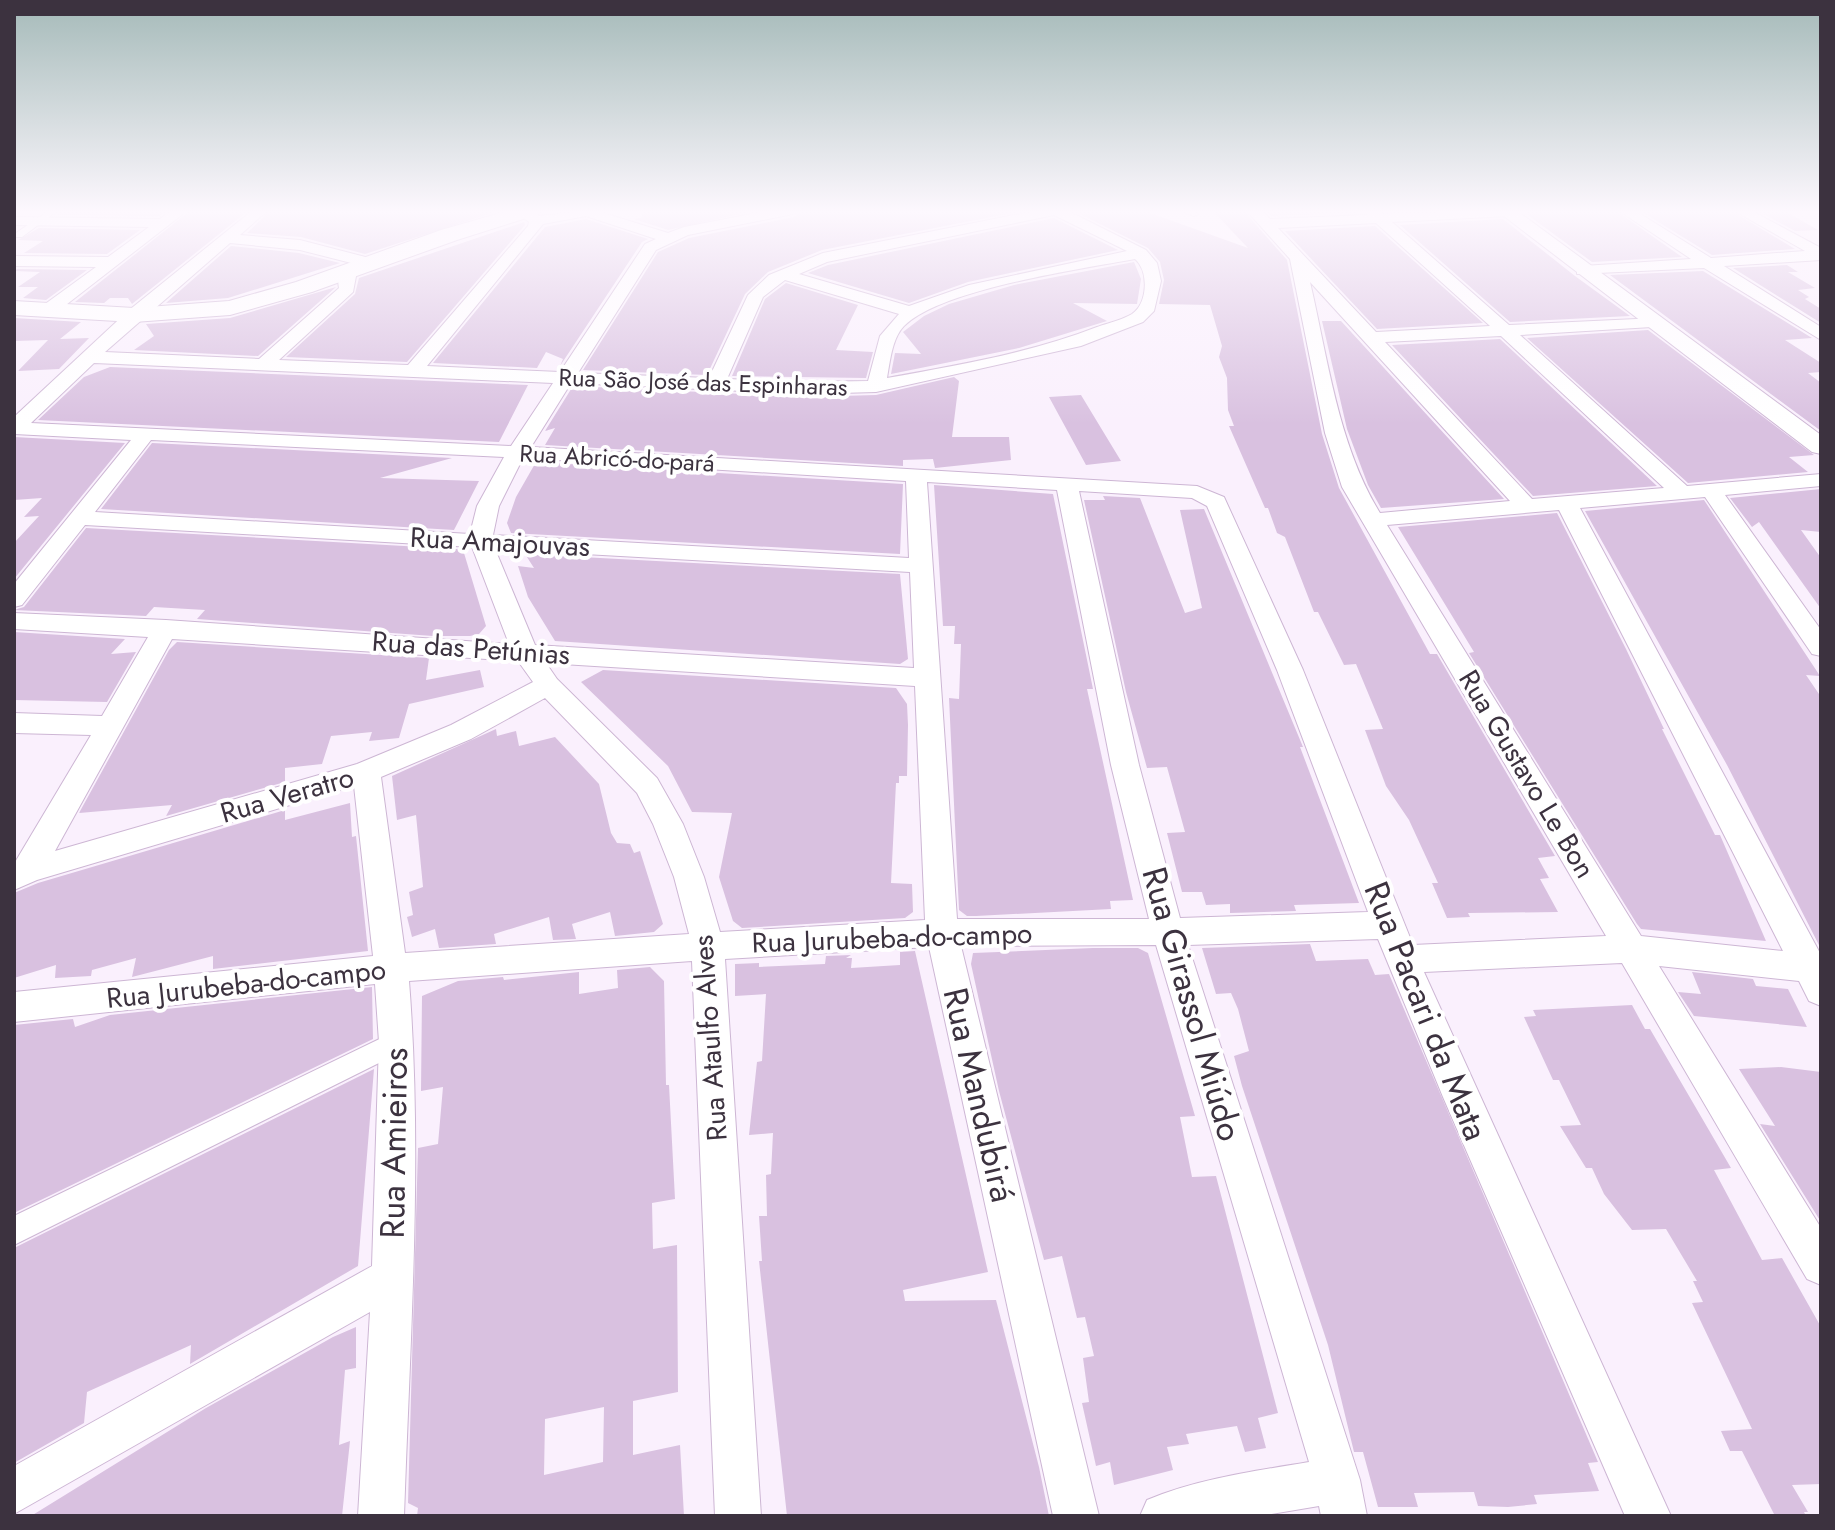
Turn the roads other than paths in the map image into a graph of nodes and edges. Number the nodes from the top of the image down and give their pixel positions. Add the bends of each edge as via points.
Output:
1 (86, 281) edge
2 (174, 281) edge
3 (339, 281) edge
4 (347, 281) edge
5 (489, 281) edge
6 (625, 281) edge
7 (771, 281) edge
8 (808, 281) edge
9 (1009, 281) edge
10 (1151, 281) edge
11 (1302, 281) edge
12 (1319, 281) edge
13 (1450, 281) edge
14 (1597, 281) edge
15 (1737, 281) edge
16 (14, 308) edge
17 (47, 311) junction
18 (911, 312) junction
19 (134, 315) junction
20 (1652, 322) junction
21 (1504, 330) junction
22 (1821, 335) edge
23 (1371, 338) junction
24 (90, 357) junction
25 (264, 364) junction
26 (414, 370) junction
27 (563, 377) junction
28 (716, 384) junction
29 (876, 386) junction
30 (14, 428) edge
31 (145, 435) junction
32 (1821, 447) edge
33 (517, 452) junction
34 (916, 476) junction
35 (1821, 480) edge
36 (1067, 485) junction
37 (1711, 490) junction
38 (1682, 493) junction
39 (1216, 502) joint
40 (1567, 504) junction
41 (1528, 508) junction
42 (79, 518) junction
43 (1373, 520) junction
44 (481, 541) junction
45 (921, 566) junction
46 (14, 600) edge
47 (14, 621) edge
48 (166, 628) junction
49 (1821, 648) edge
50 (525, 652) junction
51 (927, 678) junction
52 (548, 685) junction
53 (14, 723) edge
54 (111, 726) junction
55 (366, 772) junction
56 (21, 874) edge
57 (1388, 925) junction
58 (1168, 932) junction
59 (942, 933) junction
60 (708, 946) junction
61 (1632, 949) junction
62 (1402, 959) junction
63 (391, 968) junction
64 (1817, 976) edge
65 (14, 1007) edge
66 (396, 1042) junction
67 (14, 1231) edge
68 (1821, 1265) edge
69 (392, 1277) junction
70 (14, 1491) edge
71 (1341, 1498) edge
72 (381, 1516) edge
73 (738, 1516) edge
74 (1076, 1516) edge
75 (1163, 1516) edge
76 (1648, 1516) edge

1 - 17 street
2 - 19 street
3 - 19 main road via 230,308
4 - 25 street
5 - 26 street
6 - 27 street
7 - 28 street via 756,295
8 - 18 street
9 - 18 street
10 - 29 street, Rua São José das Espinharas via 1148,307 1123,326 1027,354
11 - 43 street, Rua Gustavo Le Bon via 1345,473
12 - 23 street
13 - 21 street
14 - 20 street
15 - 22 street
16 - 17 main road
17 - 19 main road
18 - 29 street via 888,336
19 - 24 street
20 - 21 street
20 - 32 street
21 - 23 street
21 - 38 street
23 - 41 street
24 - 25 street, Rua São José das Espinharas
24 - 30 street
25 - 26 street, Rua São José das Espinharas
26 - 27 street, Rua São José das Espinharas
27 - 28 street, Rua São José das Espinharas
27 - 33 street
28 - 29 street, Rua São José das Espinharas
30 - 31 street, Rua Abricó-do-pará
31 - 33 street, Rua Abricó-do-pará
31 - 42 street
33 - 34 street, Rua Abricó-do-pará
33 - 44 street via 488,507
34 - 36 street, Rua Abricó-do-pará
34 - 45 street, Rua Mandubirá
35 - 37 street
36 - 39 street, Rua Abricó-do-pará via 1197,492
36 - 58 street, Rua Girassol Miúdo via 1125,765
37 - 38 street
37 - 49 street
38 - 40 street
39 - 57 street, Rua Pacari da Mata via 1301,694
40 - 41 street
40 - 64 street
41 - 43 street
42 - 44 street, Rua Amajouvas
42 - 46 street
43 - 61 street, Rua Gustavo Le Bon
44 - 45 street, Rua Amajouvas
44 - 50 street, Rua Ataulfo Alves
45 - 51 street, Rua Mandubirá
47 - 48 street, Rua das Petúnias
48 - 50 street, Rua das Petúnias
48 - 54 street
50 - 51 street, Rua das Petúnias
50 - 52 street, Rua Ataulfo Alves
51 - 59 street, Rua Mandubirá
52 - 55 street, Rua Veratro via 461,732
52 - 60 street, Rua Ataulfo Alves via 647,786 689,877
53 - 54 street
54 - 56 street
55 - 56 street, Rua Veratro
55 - 63 street, Rua Amieiros
57 - 58 street, Rua Jurubeba-do-campo
57 - 62 street, Rua Pacari da Mata
58 - 59 street, Rua Jurubeba-do-campo
58 - 71 street, Rua Girassol Miúdo
59 - 60 street, Rua Jurubeba-do-campo
59 - 74 street, Rua Mandubirá
60 - 63 street, Rua Jurubeba-do-campo
60 - 73 street, Rua Ataulfo Alves
61 - 62 street
61 - 64 street
61 - 68 street, Rua Gustavo Le Bon
62 - 76 street, Rua Pacari da Mata
63 - 65 street, Rua Jurubeba-do-campo
63 - 66 street, Rua Amieiros
66 - 67 street
66 - 69 street, Rua Amieiros
69 - 70 street
69 - 72 street, Rua Amieiros
71 - 75 street via 1248,1495

